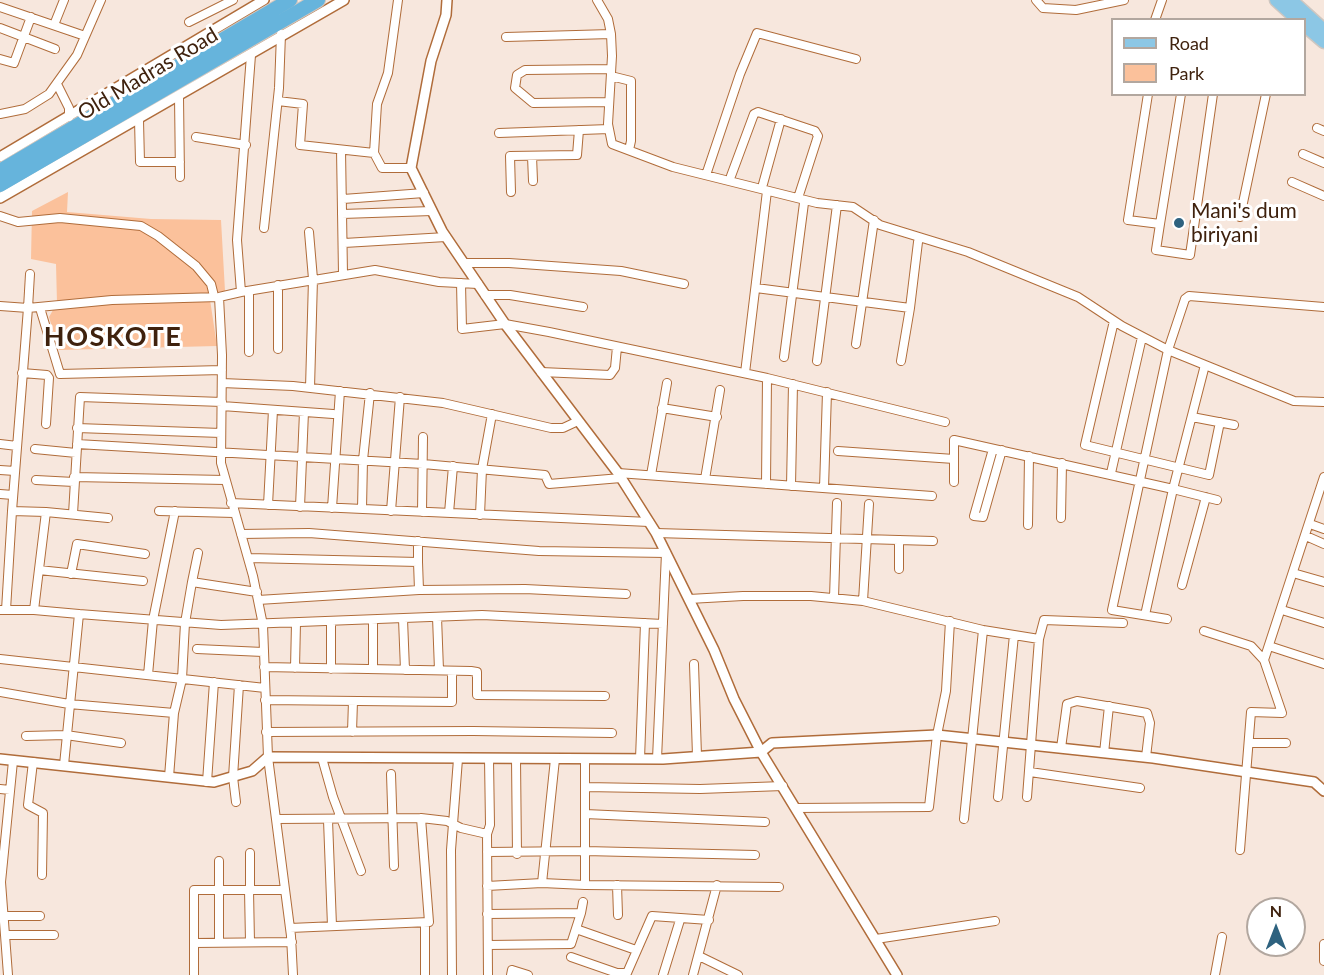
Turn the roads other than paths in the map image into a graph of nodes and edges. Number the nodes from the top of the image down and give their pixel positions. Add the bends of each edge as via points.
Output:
1 (11, 0) edge
2 (64, 0) edge
3 (101, 0) edge
4 (233, 0) edge
5 (264, 0) edge
6 (290, 0) edge
7 (318, 0) edge
8 (344, 0) edge
9 (398, 0) edge
10 (447, 0) edge
11 (597, 0) edge
12 (1036, 0) edge
13 (1124, 0) edge
14 (1162, 0) edge
15 (1276, 0) edge
16 (222, 3) edge
17 (0, 7) edge
18 (256, 7) edge
19 (9, 10) junction
20 (1291, 11) edge
21 (30, 17) junction
22 (1156, 18) edge
23 (1306, 20) edge
24 (189, 22) dead end
25 (54, 25) junction
26 (1306, 26) edge
27 (0, 28) edge
28 (1324, 30) edge
29 (281, 34) junction
30 (611, 34) junction
31 (85, 36) junction
32 (23, 37) junction
33 (506, 37) dead end
34 (1324, 42) edge
35 (55, 50) dead end
36 (251, 55) junction
37 (856, 59) dead end
38 (0, 60) edge
39 (611, 73) junction
40 (57, 84) junction
41 (1148, 96) edge
42 (1181, 96) edge
43 (1213, 96) edge
44 (1266, 96) edge
45 (179, 97) junction
46 (278, 101) junction
47 (609, 102) junction
48 (0, 114) edge
49 (69, 117) junction
50 (781, 119) junction
51 (139, 120) junction
52 (609, 129) junction
53 (579, 130) junction
54 (499, 133) dead end
55 (196, 137) dead end
56 (246, 145) junction
57 (342, 150) junction
58 (629, 150) junction
59 (374, 153) junction
60 (1303, 154) dead end
61 (532, 156) junction
62 (0, 157) edge
63 (60, 157) junction
64 (180, 162) junction
65 (1324, 163) edge
66 (411, 168) junction
67 (0, 171) edge
68 (706, 175) junction
69 (731, 176) dead end
70 (180, 177) dead end
71 (533, 181) dead end
72 (1292, 182) dead end
73 (0, 185) edge
74 (765, 188) junction
75 (511, 192) dead end
76 (424, 193) junction
77 (1324, 196) edge
78 (0, 198) edge
79 (343, 199) junction
80 (801, 201) junction
81 (837, 205) junction
82 (432, 211) junction
83 (342, 214) junction
84 (0, 216) edge
85 (1240, 217) dead end
86 (873, 220) junction
87 (1160, 224) junction
88 (264, 228) dead end
89 (309, 232) dead end
90 (446, 237) junction
91 (918, 242) dead end
92 (344, 243) junction
93 (464, 263) junction
94 (30, 274) dead end
95 (343, 274) junction
96 (313, 279) junction
97 (461, 283) junction
98 (478, 284) junction
99 (684, 284) dead end
100 (278, 285) junction
101 (756, 288) junction
102 (245, 291) junction
103 (793, 293) junction
104 (485, 295) junction
105 (217, 296) junction
106 (824, 297) junction
107 (861, 301) junction
108 (0, 306) edge
109 (583, 307) dead end
110 (1324, 307) edge
111 (28, 308) junction
112 (40, 308) junction
113 (910, 308) junction
114 (1114, 321) junction
115 (505, 324) junction
116 (1142, 337) junction
117 (856, 344) dead end
118 (617, 347) junction
119 (278, 349) dead end
120 (1168, 350) junction
121 (249, 352) dead end
122 (784, 357) dead end
123 (817, 361) dead end
124 (900, 361) dead end
125 (1205, 365) junction
126 (222, 370) junction
127 (541, 372) junction
128 (22, 373) junction
129 (745, 373) junction
130 (767, 378) junction
131 (222, 383) junction
132 (667, 383) dead end
133 (793, 384) junction
134 (310, 388) junction
135 (340, 390) junction
136 (720, 390) dead end
137 (827, 392) junction
138 (370, 393) junction
139 (400, 398) junction
140 (1324, 402) edge
141 (222, 404) junction
142 (662, 408) junction
143 (273, 410) junction
144 (304, 412) junction
145 (333, 414) dead end
146 (492, 414) junction
147 (717, 417) junction
148 (1192, 417) junction
149 (578, 421) junction
150 (945, 422) dead end
151 (1220, 422) junction
152 (46, 424) dead end
153 (1234, 425) dead end
154 (77, 428) junction
155 (221, 433) junction
156 (423, 437) dead end
157 (0, 444) edge
158 (17, 446) junction
159 (35, 449) dead end
160 (76, 449) junction
161 (997, 449) junction
162 (838, 451) dead end
163 (220, 452) junction
164 (1116, 453) junction
165 (271, 455) junction
166 (301, 456) junction
167 (1029, 456) junction
168 (335, 459) junction
169 (954, 459) junction
170 (363, 460) junction
171 (1144, 461) junction
172 (393, 462) junction
173 (1062, 463) junction
174 (423, 464) junction
175 (453, 466) junction
176 (1179, 468) junction
177 (482, 469) junction
178 (0, 470) edge
179 (15, 471) junction
180 (1111, 473) junction
181 (620, 475) junction
182 (651, 475) junction
183 (1324, 477) edge
184 (705, 479) junction
185 (36, 480) dead end
186 (74, 480) junction
187 (225, 480) junction
188 (1139, 480) junction
189 (954, 482) dead end
190 (766, 484) junction
191 (791, 486) junction
192 (824, 488) junction
193 (1173, 489) junction
194 (0, 494) edge
195 (13, 495) junction
196 (932, 496) dead end
197 (1206, 497) junction
198 (1217, 500) dead end
199 (231, 503) junction
200 (837, 503) dead end
201 (869, 504) dead end
202 (268, 505) junction
203 (300, 507) junction
204 (332, 508) junction
205 (362, 509) junction
206 (12, 511) junction
207 (159, 511) dead end
208 (175, 511) junction
209 (391, 511) junction
210 (46, 512) junction
211 (422, 512) junction
212 (234, 513) junction
213 (449, 513) junction
214 (73, 514) junction
215 (480, 514) junction
216 (108, 518) dead end
217 (1061, 518) dead end
218 (649, 522) junction
219 (1310, 524) junction
220 (1028, 525) dead end
221 (1324, 529) edge
222 (241, 534) junction
223 (656, 534) junction
224 (1306, 536) junction
225 (835, 538) junction
226 (868, 539) junction
227 (899, 540) junction
228 (418, 541) junction
229 (933, 542) dead end
230 (1324, 544) edge
231 (198, 553) dead end
232 (666, 553) junction
233 (145, 554) dead end
234 (249, 558) junction
235 (418, 562) junction
236 (899, 569) dead end
237 (39, 570) junction
238 (1293, 573) junction
239 (71, 574) junction
240 (143, 581) dead end
241 (192, 582) junction
242 (1324, 582) edge
243 (1182, 585) dead end
244 (419, 590) junction
245 (626, 594) dead end
246 (258, 596) junction
247 (834, 598) junction
248 (689, 599) junction
249 (863, 601) junction
250 (3, 610) edge
251 (34, 610) junction
252 (1282, 610) junction
253 (79, 614) junction
254 (1145, 615) junction
255 (437, 617) junction
256 (403, 619) junction
257 (1167, 619) dead end
258 (153, 620) junction
259 (373, 620) junction
260 (950, 621) junction
261 (331, 622) junction
262 (185, 623) junction
263 (645, 623) junction
264 (1123, 623) dead end
265 (1324, 623) edge
266 (296, 624) junction
267 (663, 624) junction
268 (262, 625) junction
269 (983, 630) junction
270 (1204, 631) dead end
271 (1014, 635) junction
272 (1039, 639) junction
273 (1269, 646) junction
274 (197, 649) dead end
275 (263, 652) junction
276 (0, 659) edge
277 (1264, 660) junction
278 (694, 664) dead end
279 (1324, 664) edge
280 (74, 666) junction
281 (264, 667) junction
282 (295, 668) junction
283 (331, 669) junction
284 (373, 669) junction
285 (405, 670) junction
286 (439, 670) junction
287 (452, 670) junction
288 (148, 675) junction
289 (182, 679) junction
290 (214, 682) junction
291 (239, 685) junction
292 (265, 688) junction
293 (0, 692) edge
294 (605, 696) dead end
295 (265, 700) junction
296 (353, 701) junction
297 (69, 704) junction
298 (1109, 706) junction
299 (174, 713) junction
300 (266, 732) junction
301 (352, 732) junction
302 (612, 733) dead end
303 (66, 735) junction
304 (937, 735) junction
305 (26, 736) dead end
306 (972, 739) junction
307 (1004, 742) junction
308 (121, 743) dead end
309 (1249, 743) junction
310 (1286, 743) dead end
311 (1030, 745) junction
312 (1061, 748) junction
313 (761, 752) junction
314 (1104, 753) junction
315 (697, 756) junction
316 (268, 758) junction
317 (322, 758) junction
318 (1146, 758) junction
319 (0, 759) edge
320 (458, 759) junction
321 (489, 759) junction
322 (516, 759) junction
323 (555, 759) junction
324 (640, 759) junction
325 (657, 759) junction
326 (13, 760) junction
327 (585, 760) junction
328 (33, 762) junction
329 (64, 765) junction
330 (1030, 772) junction
331 (1246, 772) junction
332 (391, 774) dead end
333 (169, 777) junction
334 (233, 777) junction
335 (207, 782) junction
336 (783, 786) junction
337 (585, 787) junction
338 (1140, 788) dead end
339 (0, 789) edge
340 (10, 790) junction
341 (1324, 791) edge
342 (998, 797) dead end
343 (1027, 797) dead end
344 (236, 802) dead end
345 (796, 807) junction
346 (585, 814) junction
347 (342, 818) junction
348 (390, 818) junction
349 (421, 818) junction
350 (276, 819) junction
351 (964, 819) dead end
352 (4, 820) edge
353 (328, 820) junction
354 (765, 822) dead end
355 (454, 824) junction
356 (487, 834) junction
357 (2, 849) edge
358 (1240, 850) dead end
359 (585, 851) junction
360 (487, 852) junction
361 (250, 853) dead end
362 (545, 853) junction
363 (517, 854) junction
364 (755, 855) dead end
365 (219, 861) dead end
366 (394, 866) dead end
367 (361, 871) dead end
368 (42, 875) dead end
369 (542, 883) junction
370 (585, 885) junction
371 (617, 885) junction
372 (717, 885) junction
373 (487, 886) junction
374 (779, 886) dead end
375 (1, 888) edge
376 (220, 890) junction
377 (250, 890) junction
378 (284, 890) junction
379 (583, 902) dead end
380 (581, 913) junction
381 (487, 914) junction
382 (618, 915) dead end
383 (2, 916) edge
384 (40, 916) dead end
385 (680, 920) junction
386 (709, 920) junction
387 (995, 921) dead end
388 (425, 922) junction
389 (332, 926) junction
390 (290, 928) junction
391 (576, 929) junction
392 (5, 935) junction
393 (54, 935) dead end
394 (1222, 937) dead end
395 (876, 939) junction
396 (219, 942) junction
397 (250, 942) junction
398 (292, 942) junction
399 (194, 943) junction
400 (1324, 944) edge
401 (488, 945) junction
402 (636, 950) junction
403 (699, 956) junction
404 (571, 957) dead end
405 (1324, 961) edge
406 (8, 975) edge
407 (194, 975) edge
408 (293, 975) edge
409 (425, 975) edge
410 (452, 975) edge
411 (488, 975) edge
412 (511, 975) edge
413 (528, 975) edge
414 (663, 975) edge
415 (693, 975) edge
416 (738, 975) edge
417 (897, 975) edge
418 (1215, 975) edge

1 - 19 street
2 - 25 street
3 - 31 street
4 - 16 street
5 - 18 street
6 - 18 highway, Old Madras Road
7 - 63 highway, Old Madras Road
8 - 29 street
9 - 59 street via 388,74 377,104
10 - 66 street via 446,15 430,61
11 - 30 street
12 - 13 street via 1043,8 1076,10
14 - 22 street
15 - 20 main road
16 - 24 street
17 - 19 street
18 - 49 street
18 - 67 highway, Old Madras Road
19 - 21 street
21 - 25 street
21 - 32 street
23 - 28 main road
25 - 31 street
26 - 34 main road
27 - 32 street
29 - 36 street
29 - 46 street
30 - 33 street
30 - 39 street
31 - 40 street
32 - 35 street
32 - 38 street via 14,63
36 - 45 street
36 - 56 street
37 - 68 street via 757,33
39 - 47 street
39 - 47 street via 525,70 517,75 515,88 533,103
39 - 58 street via 631,81
40 - 48 street via 25,109
40 - 49 street
41 - 87 street via 1128,220
42 - 87 street
43 - 87 street via 1190,255 1156,250
44 - 85 street
45 - 51 street
45 - 64 street
46 - 57 street via 303,104 300,145
46 - 88 street
47 - 52 street
49 - 62 street
50 - 69 street via 754,114
50 - 74 street
50 - 80 street via 815,131 818,136
51 - 63 street
51 - 64 street via 140,162
52 - 53 street
52 - 58 street via 612,144
53 - 54 street
53 - 61 street via 576,154
55 - 56 street
56 - 102 street via 237,240
57 - 59 street
57 - 79 street
58 - 68 street
59 - 66 street via 382,168
60 - 65 street
61 - 71 street
61 - 75 street via 510,156
63 - 73 highway, Old Madras Road
63 - 78 street
64 - 70 street
66 - 76 street
68 - 74 street
72 - 77 street
74 - 80 street
74 - 101 street
76 - 79 street
76 - 82 street
79 - 83 street
80 - 81 street
80 - 103 street
81 - 86 street via 853,207
81 - 106 street
82 - 83 street
82 - 90 street
83 - 92 street
84 - 105 street via 18,222 60,218 141,226 196,266
86 - 107 street
86 - 114 street via 968,252 1067,293
89 - 96 street
90 - 92 street
90 - 93 street
91 - 113 street
92 - 95 street
93 - 98 street
93 - 99 street via 621,271
94 - 111 street
95 - 96 street
95 - 97 street via 375,270
96 - 100 street
96 - 134 street
97 - 98 street
97 - 115 street via 462,329
98 - 104 street
100 - 102 street
100 - 119 street
101 - 103 street
101 - 129 street
102 - 105 street
102 - 121 street
103 - 106 street
103 - 122 street
104 - 109 street via 510,295
104 - 115 street
105 - 112 street via 74,302
105 - 126 street
106 - 107 street
106 - 123 street
107 - 113 street
107 - 117 street
108 - 111 street
110 - 120 street via 1189,296
111 - 112 street
111 - 128 street
112 - 126 street via 60,374
113 - 124 street
114 - 116 street
114 - 164 street via 1085,445
115 - 118 street
115 - 127 street
116 - 120 street
116 - 164 street
118 - 127 street via 615,368 610,375
118 - 129 street
120 - 125 street
120 - 171 street
125 - 140 street via 1294,401
125 - 148 street
126 - 131 street
127 - 149 street
128 - 152 street via 49,378
128 - 158 street
129 - 130 street
130 - 133 street
130 - 190 street
131 - 134 street
131 - 141 street
132 - 142 street
133 - 137 street
133 - 191 street
134 - 135 street
135 - 138 street
135 - 168 street
136 - 147 street
137 - 150 street
137 - 192 street
138 - 139 street
138 - 170 street
139 - 146 street
139 - 172 street
141 - 143 street
141 - 154 street via 80,397
141 - 155 street
142 - 147 street
142 - 182 street
143 - 144 street
143 - 165 street
144 - 145 street
144 - 166 street
146 - 149 street via 563,429
146 - 177 street
147 - 184 street
148 - 151 street
148 - 176 street
149 - 181 street
151 - 153 street
151 - 176 street via 1209,475
154 - 155 street
154 - 160 street
155 - 163 street
156 - 174 street
157 - 158 street
158 - 179 street
159 - 160 street
160 - 163 street
160 - 186 street
161 - 161 street via 974,516 983,517
161 - 167 street
161 - 169 street via 954,440
162 - 169 street
163 - 165 street
163 - 187 street
164 - 171 street
164 - 180 street
165 - 166 street
165 - 202 street
166 - 168 street
166 - 203 street
167 - 173 street
167 - 220 street
168 - 170 street
168 - 204 street
169 - 189 street
170 - 172 street
170 - 205 street
171 - 176 street
171 - 188 street
172 - 174 street
172 - 209 street
173 - 180 street
173 - 217 street
174 - 175 street
174 - 211 street
175 - 177 street
175 - 213 street
176 - 193 street
177 - 181 street via 544,475 549,484
177 - 215 street
178 - 179 street
179 - 195 street
180 - 188 street
181 - 182 street
181 - 218 street
182 - 184 street
183 - 219 street
184 - 190 street
185 - 186 street
186 - 187 street
186 - 214 street
187 - 199 street
188 - 193 street
188 - 254 street via 1112,610
190 - 191 street
191 - 192 street
192 - 196 street
193 - 197 street
193 - 254 street
194 - 195 street
195 - 206 street
197 - 198 street
197 - 243 street
199 - 202 street
199 - 212 street
200 - 225 street
201 - 226 street
202 - 203 street
203 - 204 street
204 - 205 street
205 - 209 street
206 - 210 street
206 - 250 street
207 - 208 street
208 - 212 street
208 - 258 street
209 - 211 street
210 - 214 street
210 - 237 street
211 - 213 street
212 - 222 street
213 - 215 street
214 - 216 street
215 - 218 street
218 - 223 street
219 - 221 street
219 - 224 street
222 - 228 street via 309,533
222 - 234 street
223 - 225 street
223 - 232 street
224 - 230 street
224 - 238 street
225 - 226 street
225 - 247 street
226 - 227 street
226 - 249 street
227 - 229 street
227 - 236 street
228 - 232 street via 538,551
228 - 235 street
231 - 241 street
232 - 248 street
232 - 267 street
233 - 239 street via 77,543
234 - 235 street
234 - 246 street
235 - 244 street
237 - 239 street
237 - 251 street
238 - 242 street
238 - 252 street
239 - 240 street
241 - 246 street
241 - 262 street
244 - 245 street via 525,589
244 - 246 street
246 - 268 street
247 - 248 street
247 - 249 street
248 - 313 street
249 - 260 street
250 - 251 street
251 - 253 street
252 - 265 street
252 - 273 street
253 - 258 street
253 - 280 street
254 - 257 street
255 - 256 street
255 - 263 street via 482,615
255 - 286 street
256 - 259 street
256 - 285 street
258 - 262 street
258 - 288 street
259 - 261 street
259 - 284 street
260 - 269 street
260 - 304 street via 946,691
261 - 266 street
261 - 283 street
262 - 268 street
262 - 289 street
263 - 267 street
263 - 324 street
264 - 272 street via 1044,620
266 - 268 street
266 - 282 street
267 - 325 street
268 - 275 street
269 - 271 street
269 - 306 street
270 - 277 street via 1251,646
271 - 272 street
271 - 307 street
272 - 311 street
273 - 277 street
273 - 279 street
274 - 275 street
275 - 281 street
276 - 280 street
277 - 309 street via 1282,713 1251,712
278 - 315 street
280 - 288 street
280 - 297 street
281 - 282 street
281 - 292 street
282 - 283 street
283 - 284 street
284 - 285 street
285 - 286 street
286 - 287 street
287 - 294 street via 477,672 477,695
287 - 296 street via 452,702
288 - 289 street
289 - 290 street
289 - 299 street
290 - 291 street
290 - 335 street
291 - 292 street
291 - 334 street
292 - 295 street
293 - 297 street
295 - 296 street
295 - 300 street
296 - 301 street
297 - 299 street
297 - 303 street
298 - 312 street via 1070,702
298 - 314 street
298 - 318 street via 1147,713 1150,723
299 - 333 street
300 - 301 street
300 - 316 street
301 - 302 street
303 - 305 street
303 - 308 street
303 - 329 street
304 - 306 street
304 - 313 street via 772,743
304 - 345 street via 929,807
306 - 307 street
306 - 351 street
307 - 311 street
307 - 342 street
309 - 310 street
309 - 331 street
311 - 312 street
311 - 330 street
312 - 314 street
313 - 315 street
313 - 336 street
314 - 318 street
315 - 325 street
316 - 317 street
316 - 334 street via 252,771
316 - 350 street
317 - 320 street
317 - 347 street
318 - 331 street
319 - 326 street
320 - 321 street
320 - 355 street
321 - 322 street
321 - 356 street
322 - 323 street
322 - 363 street
323 - 327 street
323 - 362 street
324 - 325 street
324 - 327 street
326 - 328 street
326 - 340 street
327 - 337 street
328 - 329 street
328 - 368 street via 28,806 43,813
329 - 333 street
330 - 338 street
330 - 343 street
331 - 341 street via 1314,782
331 - 358 street
332 - 348 street
333 - 335 street
334 - 335 street
334 - 344 street
336 - 337 street
336 - 345 street
337 - 346 street
339 - 340 street
340 - 352 street
345 - 395 street
346 - 354 street
346 - 359 street
347 - 348 street
347 - 353 street
347 - 367 street
348 - 349 street
348 - 366 street
349 - 355 street
349 - 388 street via 429,922
350 - 353 street
350 - 378 street
352 - 357 street
353 - 389 street
355 - 356 street
355 - 410 street
356 - 360 street
357 - 375 street
359 - 362 street
359 - 364 street
359 - 370 street
360 - 363 street
360 - 373 street
361 - 377 street
362 - 363 street
362 - 369 street
365 - 376 street
369 - 370 street
369 - 373 street
370 - 371 street
371 - 372 street
371 - 382 street
372 - 374 street
372 - 386 street
373 - 381 street
375 - 383 street
376 - 377 street
376 - 396 street
376 - 399 street via 194,890
377 - 378 street
377 - 397 street
378 - 390 street
379 - 380 street
380 - 381 street
380 - 391 street
381 - 401 street
383 - 384 street
383 - 392 street
385 - 386 street
385 - 402 street via 652,916
385 - 414 street
386 - 403 street
387 - 395 street
388 - 389 street
388 - 409 street
389 - 390 street
390 - 398 street
391 - 401 street via 572,944
391 - 402 street
392 - 393 street
392 - 406 street
394 - 418 street
395 - 417 street
396 - 397 street
396 - 399 street
397 - 398 street
398 - 408 street
399 - 407 street
400 - 405 street
401 - 411 street
402 - 404 street via 627,973
403 - 415 street
403 - 416 street
412 - 413 street via 512,970

